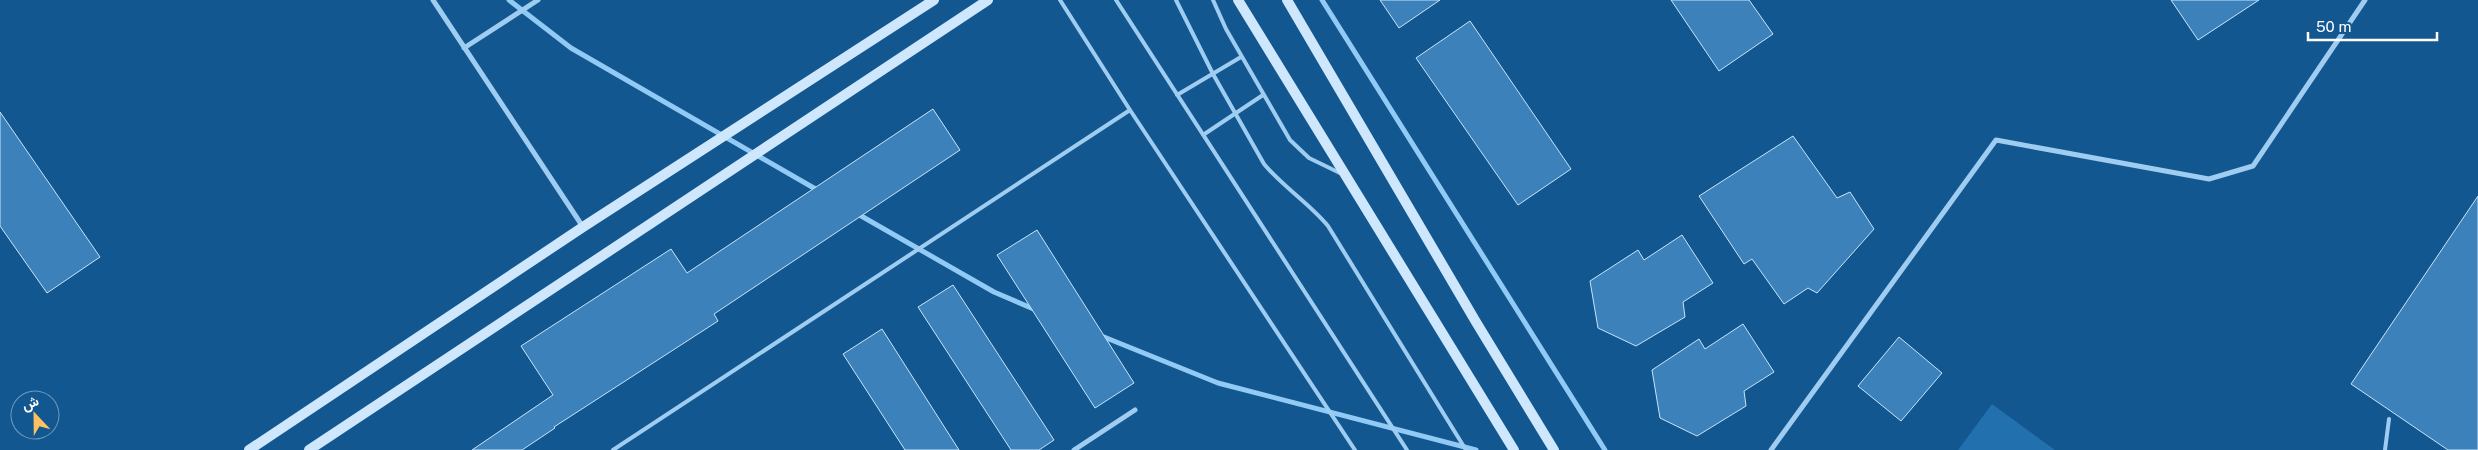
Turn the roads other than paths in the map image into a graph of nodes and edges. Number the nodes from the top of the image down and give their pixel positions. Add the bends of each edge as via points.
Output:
1 (433, 0) edge
2 (538, 0) edge
3 (934, 0) edge
4 (988, 0) edge
5 (1060, 0) edge
6 (1116, 0) edge
7 (1176, 0) edge
8 (1213, 0) edge
9 (1238, 0) edge
10 (1287, 0) edge
11 (2364, 0) edge
12 (464, 48) junction
13 (1241, 57) junction
14 (1213, 74) junction
15 (1177, 95) junction
16 (1263, 95) junction
17 (1130, 110) junction
18 (1236, 113) junction
19 (1203, 135) junction
20 (1346, 176) junction
21 (583, 227) junction
22 (1135, 410) dead end
23 (2389, 419) dead end
24 (249, 450) edge
25 (309, 450) edge
26 (613, 450) edge
27 (1074, 450) edge
28 (1355, 450) edge
29 (1407, 450) edge
30 (1466, 450) edge
31 (1514, 450) edge
32 (1554, 450) edge
33 (1771, 450) edge
34 (2385, 450) edge

1 - 12 street
2 - 12 street
3 - 21 street
4 - 25 street
5 - 17 lane
6 - 15 lane
7 - 14 lane
8 - 13 lane
9 - 20 street
10 - 32 street
11 - 33 street via 2253,166 2209,179 1996,140
12 - 21 street
13 - 14 lane
13 - 16 lane
14 - 15 lane
14 - 18 lane
15 - 19 lane
16 - 18 lane
16 - 20 lane via 1290,140 1309,158
17 - 26 lane
17 - 28 lane
18 - 19 lane
18 - 30 lane via 1264,164 1328,226
19 - 29 lane
20 - 31 street
21 - 24 street
22 - 27 street
23 - 34 lane

